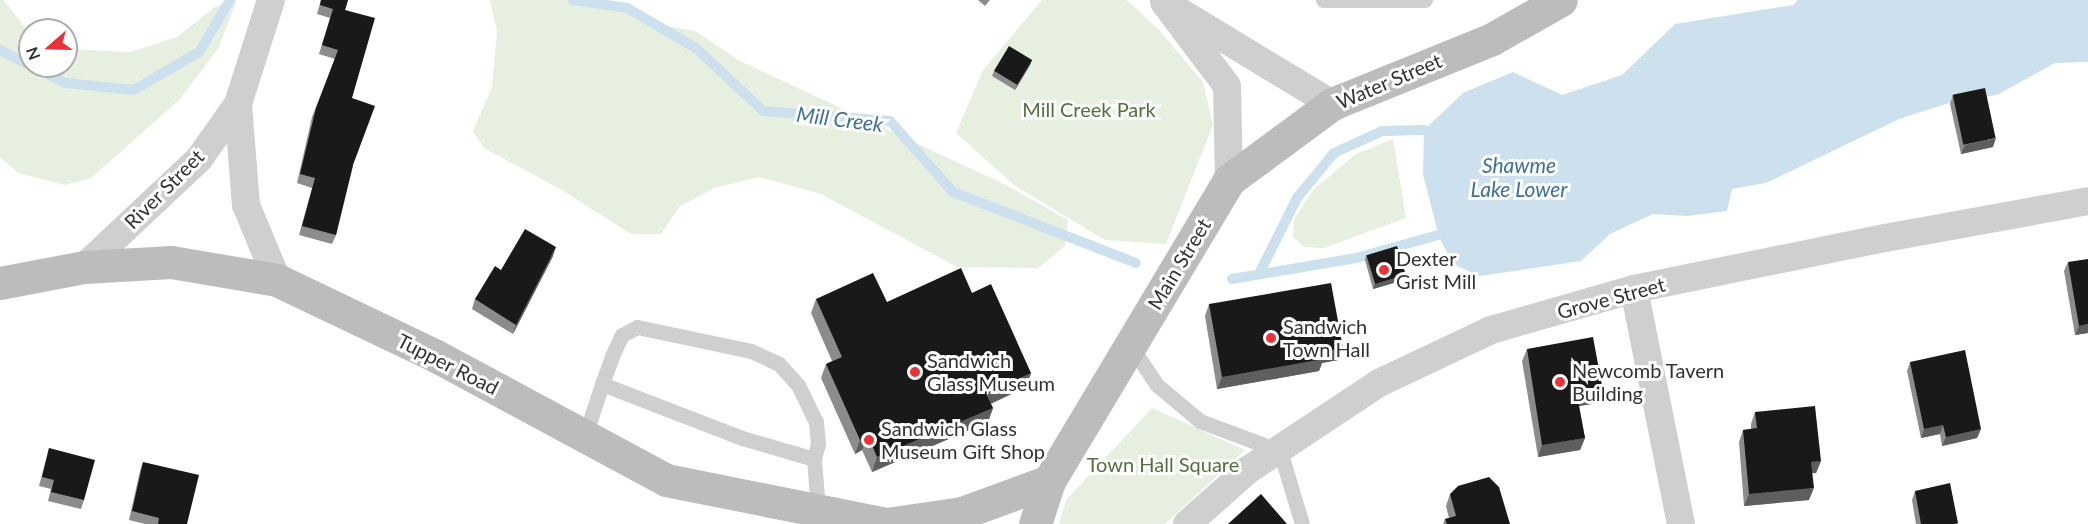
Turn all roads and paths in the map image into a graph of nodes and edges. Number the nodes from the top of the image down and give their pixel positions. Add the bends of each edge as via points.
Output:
1 (271, 0) edge
2 (1164, 0) edge
3 (1323, 0) edge
4 (1425, 0) edge
5 (1561, 0) edge
6 (238, 104) junction
7 (1332, 104) junction
8 (1229, 180) junction
9 (2088, 201) edge
10 (84, 267) junction
11 (277, 280) junction
12 (0, 283) edge
13 (1634, 289) junction
14 (1130, 345) junction
15 (602, 384) junction
16 (585, 436) junction
17 (1280, 452) junction
18 (814, 459) junction
19 (1048, 481) junction
20 (818, 510) junction
21 (886, 524) edge
22 (1035, 524) edge
23 (1187, 524) edge
24 (1302, 524) edge
25 (1681, 524) edge

1 - 6 street, River Street
2 - 7 street
2 - 8 street via 1227,86
3 - 4 lane
5 - 7 main road, Water Street via 1492,39
6 - 10 street, River Street via 199,159
6 - 11 street, River Street via 246,205
7 - 8 main road, Water Street
8 - 14 main road, Main Street
9 - 13 street, Grove Street
10 - 11 main road, Tupper Road via 171,262
10 - 12 main road, Tupper Road
11 - 16 main road, Tupper Road via 436,356
13 - 17 street, Grove Street via 1491,330 1379,383
13 - 25 street
14 - 17 lane via 1157,385 1200,421
14 - 19 main road, Main Street
15 - 16 lane
15 - 18 lane via 742,438
15 - 18 lane via 622,335 637,327 751,351 779,364 798,385 816,422 818,444
16 - 20 main road, Tupper Road via 666,480
17 - 23 street, Grove Street via 1232,482
17 - 24 lane
18 - 20 lane
19 - 21 main road, Tupper Road via 962,513
19 - 22 main road, Main Street
20 - 21 main road, Tupper Road

